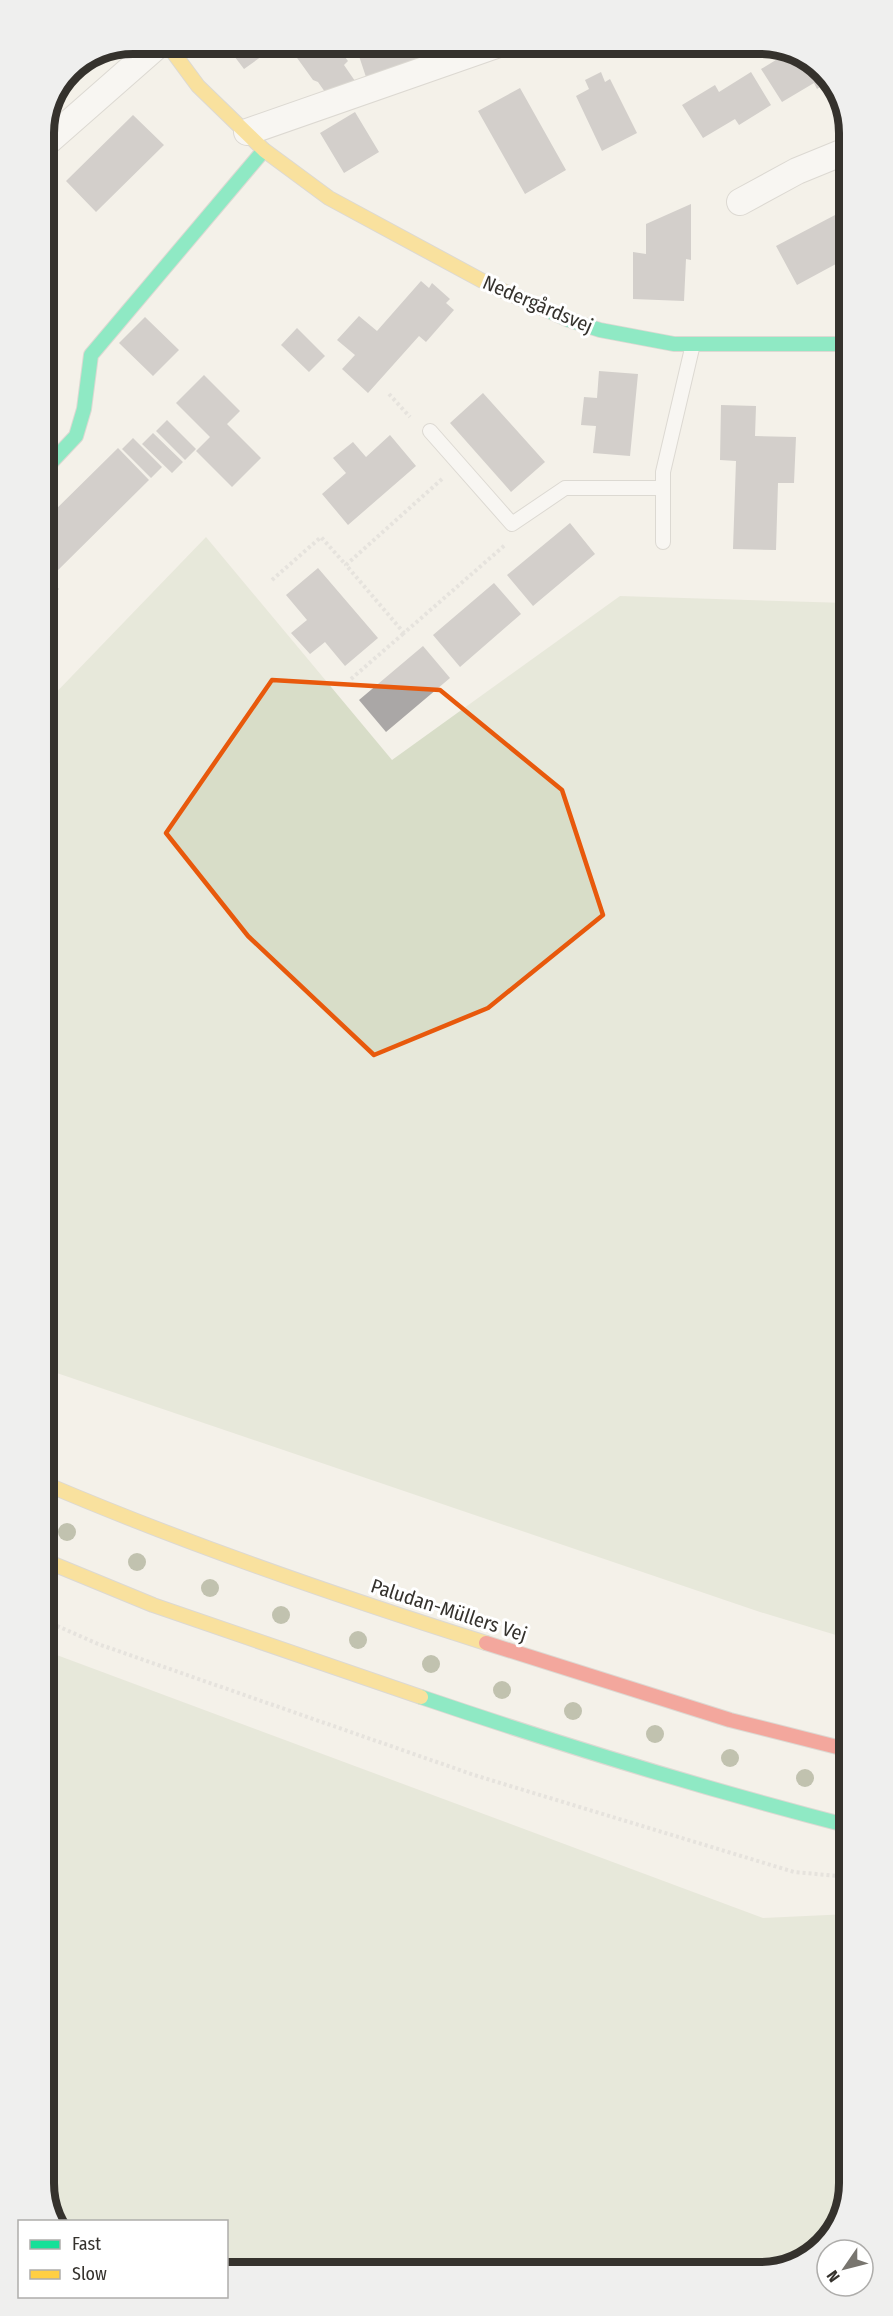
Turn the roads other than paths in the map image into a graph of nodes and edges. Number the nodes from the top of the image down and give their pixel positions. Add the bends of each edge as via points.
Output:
1 (148, 54) edge
2 (174, 54) edge
3 (470, 54) edge
4 (247, 132) junction
5 (54, 136) edge
6 (264, 150) junction
7 (839, 154) edge
8 (740, 202) dead end
9 (693, 344) junction
10 (839, 344) edge
11 (430, 431) road end
12 (54, 459) edge
13 (663, 488) junction
14 (663, 542) dead end
15 (54, 1487) edge
16 (54, 1564) edge
17 (839, 1747) edge
18 (839, 1823) edge

1 - 5 street
2 - 4 street, Nedergårdsvej via 198,86
3 - 4 street
4 - 6 street, Nedergårdsvej
6 - 9 street, Nedergårdsvej via 328,198 500,290 569,321 600,330
6 - 12 street via 91,355 76,436
7 - 8 street
9 - 10 street, Nedergårdsvej
9 - 13 lane via 663,472
11 - 13 lane via 512,524 566,488
13 - 14 lane
15 - 17 street, Paludan-Müllers Vej via 124,1517 386,1611 730,1720
16 - 18 street via 153,1605 514,1730

